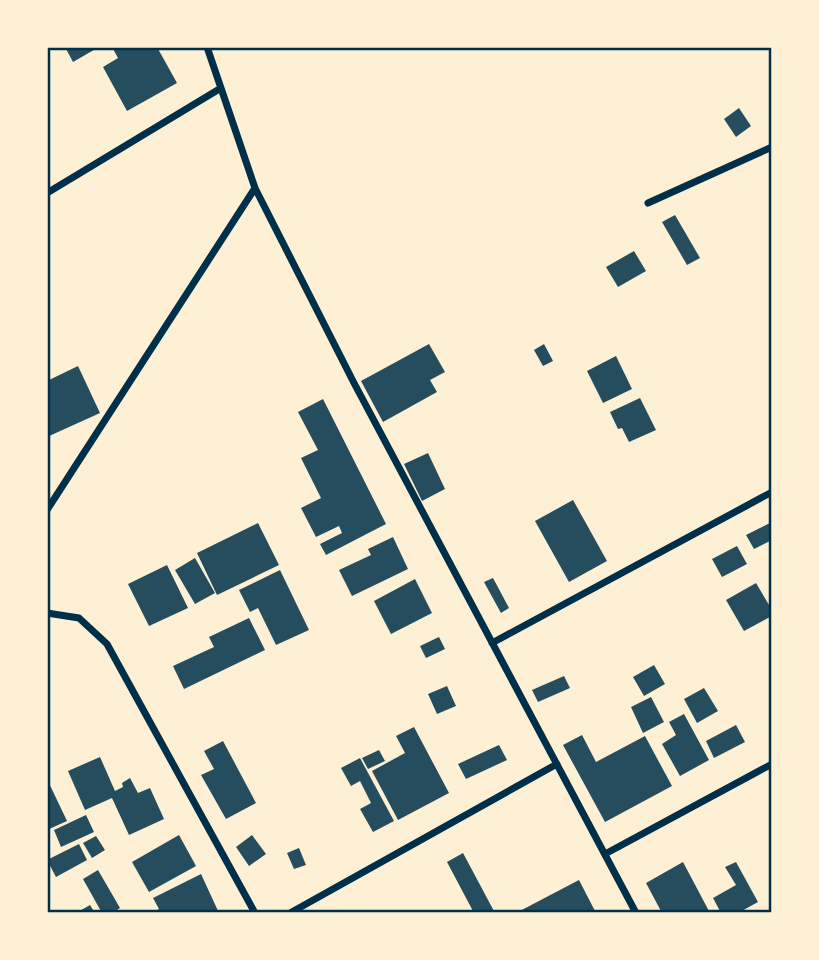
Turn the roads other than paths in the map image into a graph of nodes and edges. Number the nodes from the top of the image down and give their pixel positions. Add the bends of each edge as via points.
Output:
1 (207, 47) edge
2 (221, 88) junction
3 (772, 147) edge
4 (256, 188) junction
5 (47, 193) edge
6 (648, 204) dead end
7 (772, 492) edge
8 (47, 510) edge
9 (47, 613) edge
10 (492, 643) junction
11 (557, 764) junction
12 (772, 764) edge
13 (605, 854) junction
14 (255, 913) edge
15 (290, 913) edge
16 (636, 913) edge

1 - 2 street
2 - 4 street
2 - 5 street
3 - 6 street
4 - 8 street
4 - 10 street
7 - 10 street
9 - 14 street via 79,618 107,644
10 - 11 street
11 - 13 street
11 - 15 street
12 - 13 street
13 - 16 street

